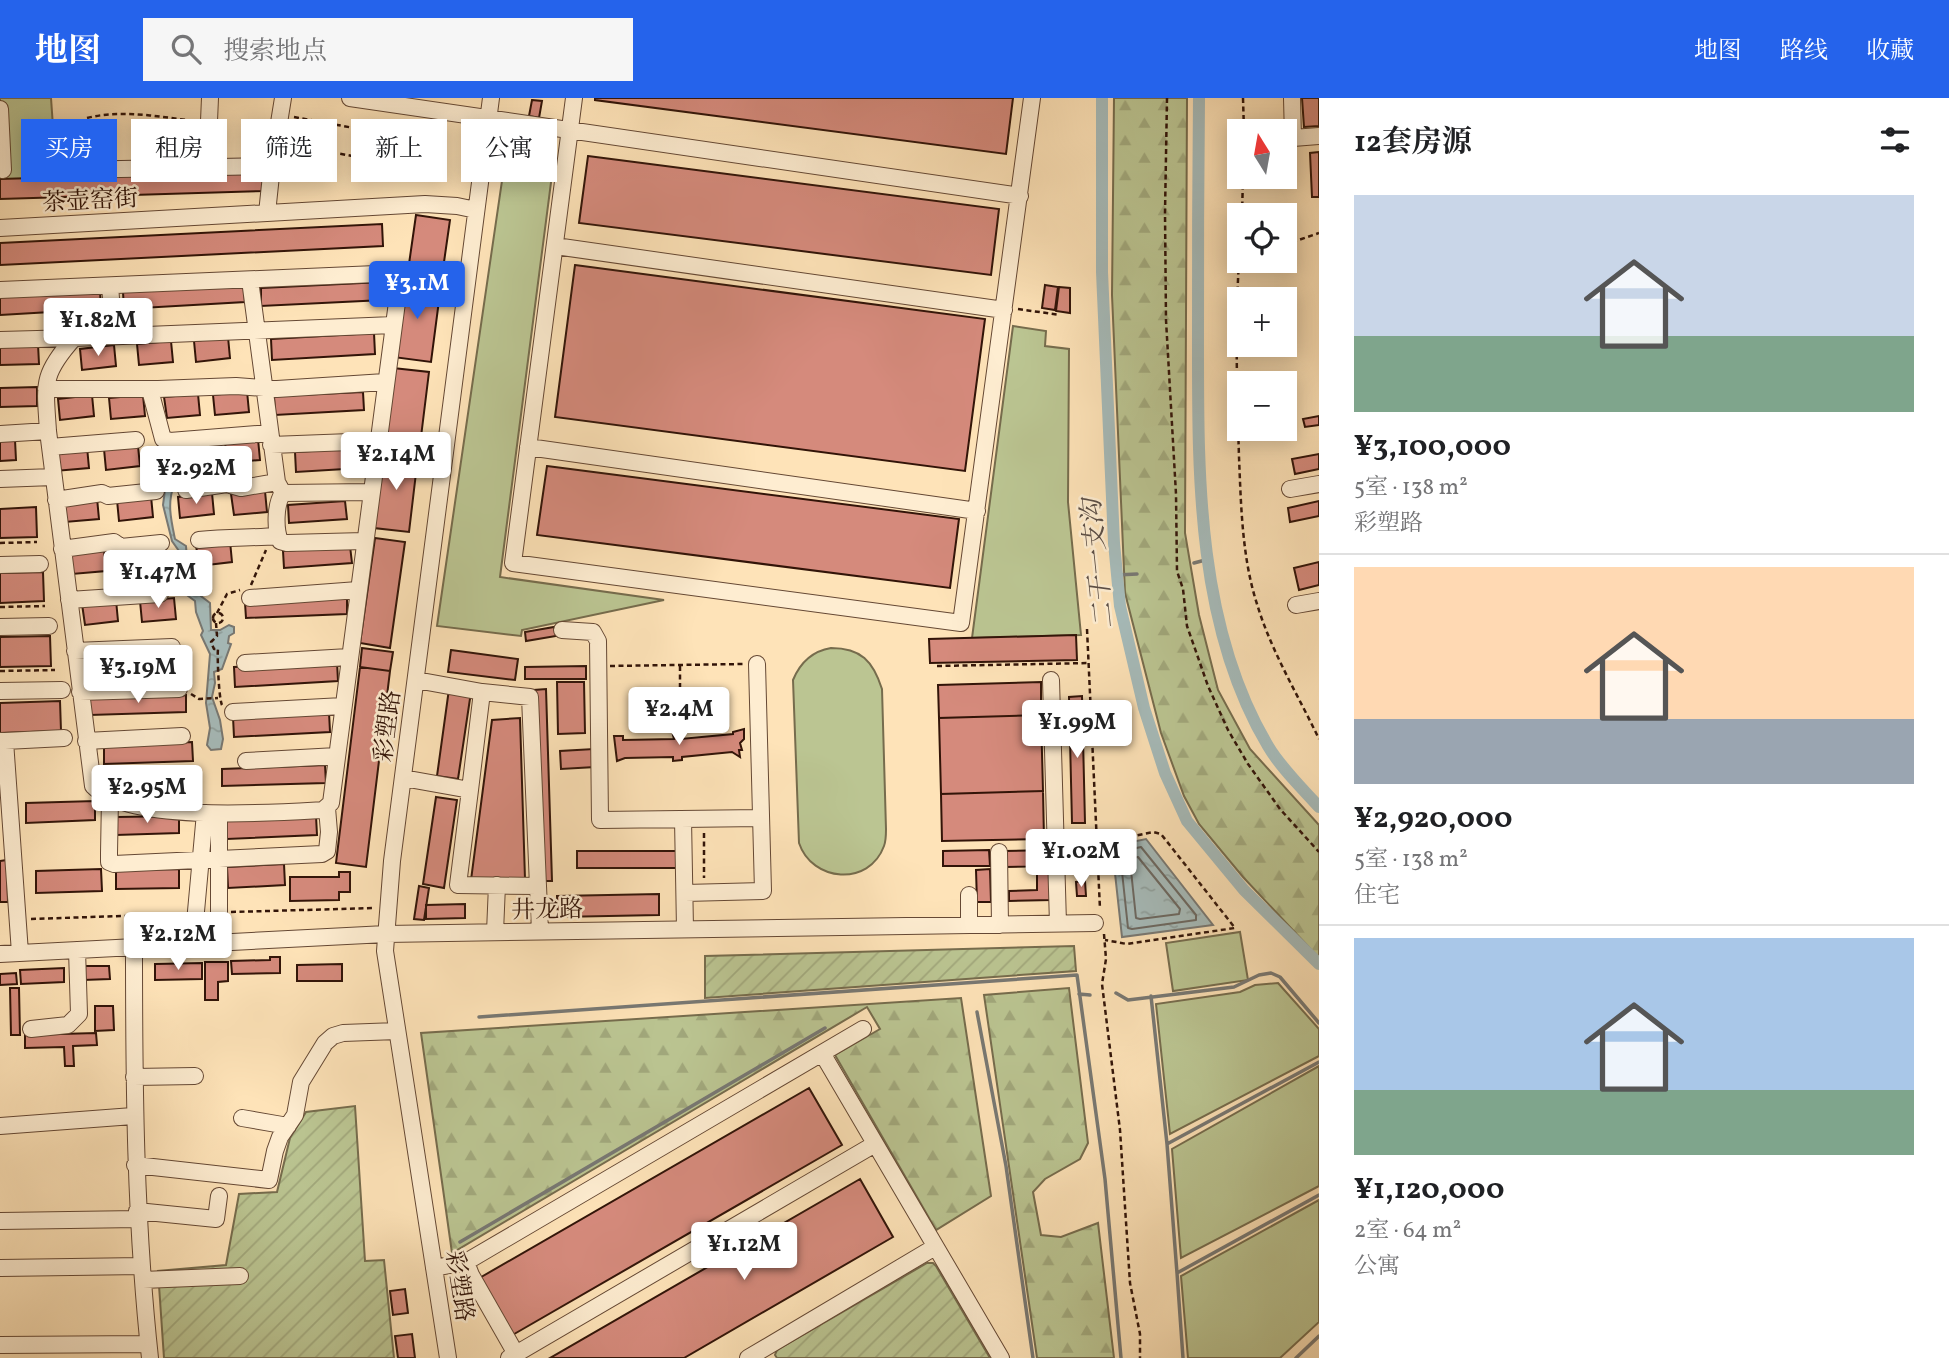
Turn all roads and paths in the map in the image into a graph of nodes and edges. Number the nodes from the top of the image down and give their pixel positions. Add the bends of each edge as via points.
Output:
1 (210, 98) edge
2 (283, 98) edge
3 (350, 98) edge
4 (491, 98) edge
5 (574, 98) edge
6 (1032, 98) edge
7 (1167, 98) edge
8 (1243, 98) edge
9 (1292, 98) edge
10 (0, 109) edge
11 (280, 115) junction
12 (88, 118) dead end
13 (175, 119) edge
14 (209, 119) edge
15 (279, 119) edge
16 (488, 119) joint
17 (1244, 119) edge
18 (351, 128) edge
19 (557, 129) edge
20 (570, 131) junction
21 (1319, 136) edge
22 (3, 170) dead end
23 (270, 182) edge
24 (480, 182) edge
25 (1020, 196) junction
26 (477, 210) junction
27 (267, 213) junction
28 (0, 228) edge
29 (1319, 233) edge
30 (1297, 241) edge
31 (555, 246) junction
32 (1239, 273) edge
33 (250, 280) junction
34 (110, 286) junction
35 (0, 290) edge
36 (1004, 308) junction
37 (1060, 314) dead end
38 (393, 325) junction
39 (255, 330) junction
40 (114, 336) junction
41 (74, 338) junction
42 (0, 340) edge
43 (385, 382) junction
44 (263, 388) junction
45 (46, 389) junction
46 (150, 390) junction
47 (0, 434) edge
48 (49, 439) junction
49 (270, 439) junction
50 (136, 440) dead end
51 (377, 441) junction
52 (528, 447) junction
53 (53, 477) junction
54 (0, 480) edge
55 (1319, 484) edge
56 (280, 488) junction
57 (1290, 489) dead end
58 (186, 490) dead end
59 (156, 491) dead end
60 (371, 492) junction
61 (56, 500) junction
62 (977, 511) junction
63 (279, 538) junction
64 (199, 540) dead end
65 (364, 541) junction
66 (37, 542) dead end
67 (160, 543) dead end
68 (0, 544) edge
69 (62, 549) junction
70 (40, 564) dead end
71 (0, 565) edge
72 (358, 590) junction
73 (160, 594) dead end
74 (250, 598) dead end
75 (69, 600) junction
76 (1319, 601) edge
77 (1296, 605) dead end
78 (45, 606) dead end
79 (0, 607) edge
80 (217, 613) junction
81 (216, 622) junction
82 (48, 626) dead end
83 (0, 627) edge
84 (1087, 629) dead end
85 (562, 630) dead end
86 (172, 647) dead end
87 (75, 651) junction
88 (349, 657) junction
89 (245, 663) dead end
90 (1089, 663) junction
91 (757, 664) joint
92 (680, 665) junction
93 (598, 666) junction
94 (937, 666) dead end
95 (55, 670) dead end
96 (0, 671) edge
97 (416, 680) junction
98 (1051, 680) dead end
99 (179, 689) dead end
100 (62, 690) dead end
101 (0, 691) edge
102 (80, 692) junction
103 (482, 692) junction
104 (217, 698) junction
105 (203, 699) dead end
106 (343, 706) junction
107 (233, 712) joint
108 (680, 722) dead end
109 (182, 736) dead end
110 (64, 738) dead end
111 (1319, 739) edge
112 (3, 741) edge
113 (86, 741) junction
114 (337, 756) junction
115 (246, 761) dead end
116 (404, 778) junction
117 (470, 789) junction
118 (110, 798) junction
119 (5, 804) edge
120 (327, 808) junction
121 (212, 813) junction
122 (761, 818) junction
123 (683, 819) junction
124 (703, 819) junction
125 (6, 836) edge
126 (1096, 844) junction
127 (999, 852) dead end
128 (1319, 852) edge
129 (219, 860) junction
130 (200, 861) junction
131 (497, 885) junction
132 (538, 886) junction
133 (705, 892) junction
134 (685, 893) junction
135 (969, 895) dead end
136 (1098, 923) junction
137 (1058, 924) junction
138 (969, 925) junction
139 (1000, 925) junction
140 (685, 929) junction
141 (540, 931) junction
142 (495, 932) junction
143 (386, 934) junction
144 (1105, 940) junction
145 (219, 942) junction
146 (193, 944) junction
147 (134, 947) junction
148 (77, 950) junction
149 (20, 953) junction
150 (0, 954) edge
151 (31, 1029) dead end
152 (863, 1029) dead end
153 (397, 1031) junction
154 (822, 1053) junction
155 (195, 1076) dead end
156 (134, 1077) junction
157 (134, 1116) junction
158 (242, 1118) dead end
159 (0, 1126) edge
160 (288, 1126) junction
161 (875, 1144) junction
162 (135, 1165) junction
163 (219, 1196) dead end
164 (138, 1215) junction
165 (0, 1221) edge
166 (935, 1247) junction
167 (466, 1262) junction
168 (0, 1268) edge
169 (434, 1268) junction
170 (143, 1273) junction
171 (240, 1276) dead end
172 (0, 1345) edge
173 (149, 1351) edge
174 (767, 1353) edge
175 (513, 1356) edge
176 (448, 1358) edge
177 (748, 1358) edge
178 (1001, 1358) edge
179 (1140, 1358) edge

1 - 14 street
2 - 11 street
3 - 16 street
4 - 16 street, 彩塑路
5 - 20 street
6 - 25 street
7 - 128 path via 1166,320 1177,571 1187,626 1228,730 1280,809
8 - 17 path
9 - 21 street via 1293,138
10 - 22 street
11 - 15 street
11 - 18 path
12 - 13 path via 119,114
19 - 20 street
20 - 25 street
20 - 31 street
23 - 27 street
24 - 26 street, 彩塑路
25 - 36 street
26 - 27 street, 茶壶窑街 via 425,204
26 - 97 street, 彩塑路
27 - 28 street, 茶壶窑街
29 - 30 path
31 - 36 street
31 - 52 street
32 - 111 path via 1241,506 1250,573 1267,632
33 - 34 street
33 - 38 street via 387,275 399,287
33 - 39 street
34 - 35 street
34 - 40 street
36 - 37 path
36 - 62 street
38 - 39 street
38 - 43 street
39 - 40 street
39 - 44 street
40 - 41 street
41 - 42 street
41 - 45 street via 56,357
43 - 44 street
43 - 51 street
44 - 46 street
44 - 49 street
45 - 46 street
45 - 48 street
46 - 49 street via 163,439
47 - 48 street
48 - 50 street
48 - 53 street
49 - 51 street
49 - 56 street
51 - 60 street
52 - 62 street
52 - 62 street via 513,563 527,565 961,623
53 - 54 street
53 - 61 street
55 - 57 street
56 - 58 street via 227,484
56 - 60 street
56 - 63 street
59 - 61 street
60 - 65 street
61 - 69 street
63 - 64 street
63 - 65 street via 287,543
63 - 80 path via 262,555 248,590 227,594
65 - 72 street
66 - 68 path
67 - 69 street via 121,547 114,542
69 - 75 street
70 - 71 street
72 - 74 street
72 - 88 street
73 - 75 street
75 - 87 street
76 - 77 street
78 - 79 path
80 - 81 path via 213,617
80 - 81 path via 223,618
81 - 104 path via 217,636 211,642 218,649 221,685
82 - 83 street
84 - 90 path
85 - 93 street via 593,632 598,641
86 - 87 street
87 - 102 street
88 - 89 street
88 - 106 street
90 - 94 path
90 - 126 path
91 - 92 path
91 - 122 street
92 - 93 path
92 - 108 path
93 - 123 street via 600,820
95 - 96 path
97 - 103 street
97 - 116 street, 彩塑路
98 - 137 street
99 - 102 street
100 - 101 street
102 - 113 street
103 - 117 street
103 - 132 street via 530,697
104 - 105 path
104 - 107 path
106 - 107 street
106 - 114 street
109 - 113 street
110 - 112 street
112 - 119 street
113 - 118 street via 93,786
114 - 115 street
114 - 120 street
116 - 117 street
116 - 143 street, 彩塑路
117 - 131 street via 458,885
118 - 121 street via 137,806
118 - 130 street via 109,862
119 - 125 street
120 - 121 street
120 - 129 street via 327,851 322,854
121 - 129 street
121 - 130 street
122 - 124 street
122 - 133 street via 763,891
123 - 124 street
123 - 134 street
124 - 133 path
125 - 149 street
126 - 136 path
126 - 144 path via 1161,834 1236,928 1127,944
127 - 139 street
129 - 130 street
129 - 145 street
130 - 146 street
131 - 132 street
131 - 142 street
132 - 141 street
133 - 134 street
134 - 140 street
135 - 138 street
136 - 137 street, 井龙路
136 - 144 path
137 - 139 street, 井龙路
138 - 139 street, 井龙路
138 - 140 street, 井龙路
140 - 141 street, 井龙路
141 - 142 street, 井龙路
142 - 143 street, 井龙路
143 - 145 street, 井龙路
143 - 153 street, 彩塑路
144 - 179 path via 1102,984
145 - 146 street, 井龙路
146 - 147 street, 井龙路
147 - 148 street, 井龙路
147 - 156 street
148 - 149 street, 井龙路
148 - 151 street via 79,1014 68,1025
149 - 150 street, 井龙路
152 - 154 street
153 - 160 street via 333,1036 301,1082 295,1115
153 - 169 street, 彩塑路
154 - 161 street
154 - 167 street
155 - 156 street
156 - 157 street
157 - 159 street
157 - 162 street
158 - 160 street
160 - 162 street via 277,1144 266,1181
161 - 166 street
161 - 175 street
162 - 164 street
163 - 164 street via 216,1219
164 - 165 street
164 - 170 street
166 - 174 street
166 - 178 street
167 - 169 street
167 - 175 street
168 - 170 street
169 - 176 street, 彩塑路
170 - 171 street
170 - 173 street
172 - 173 street
174 - 177 street

